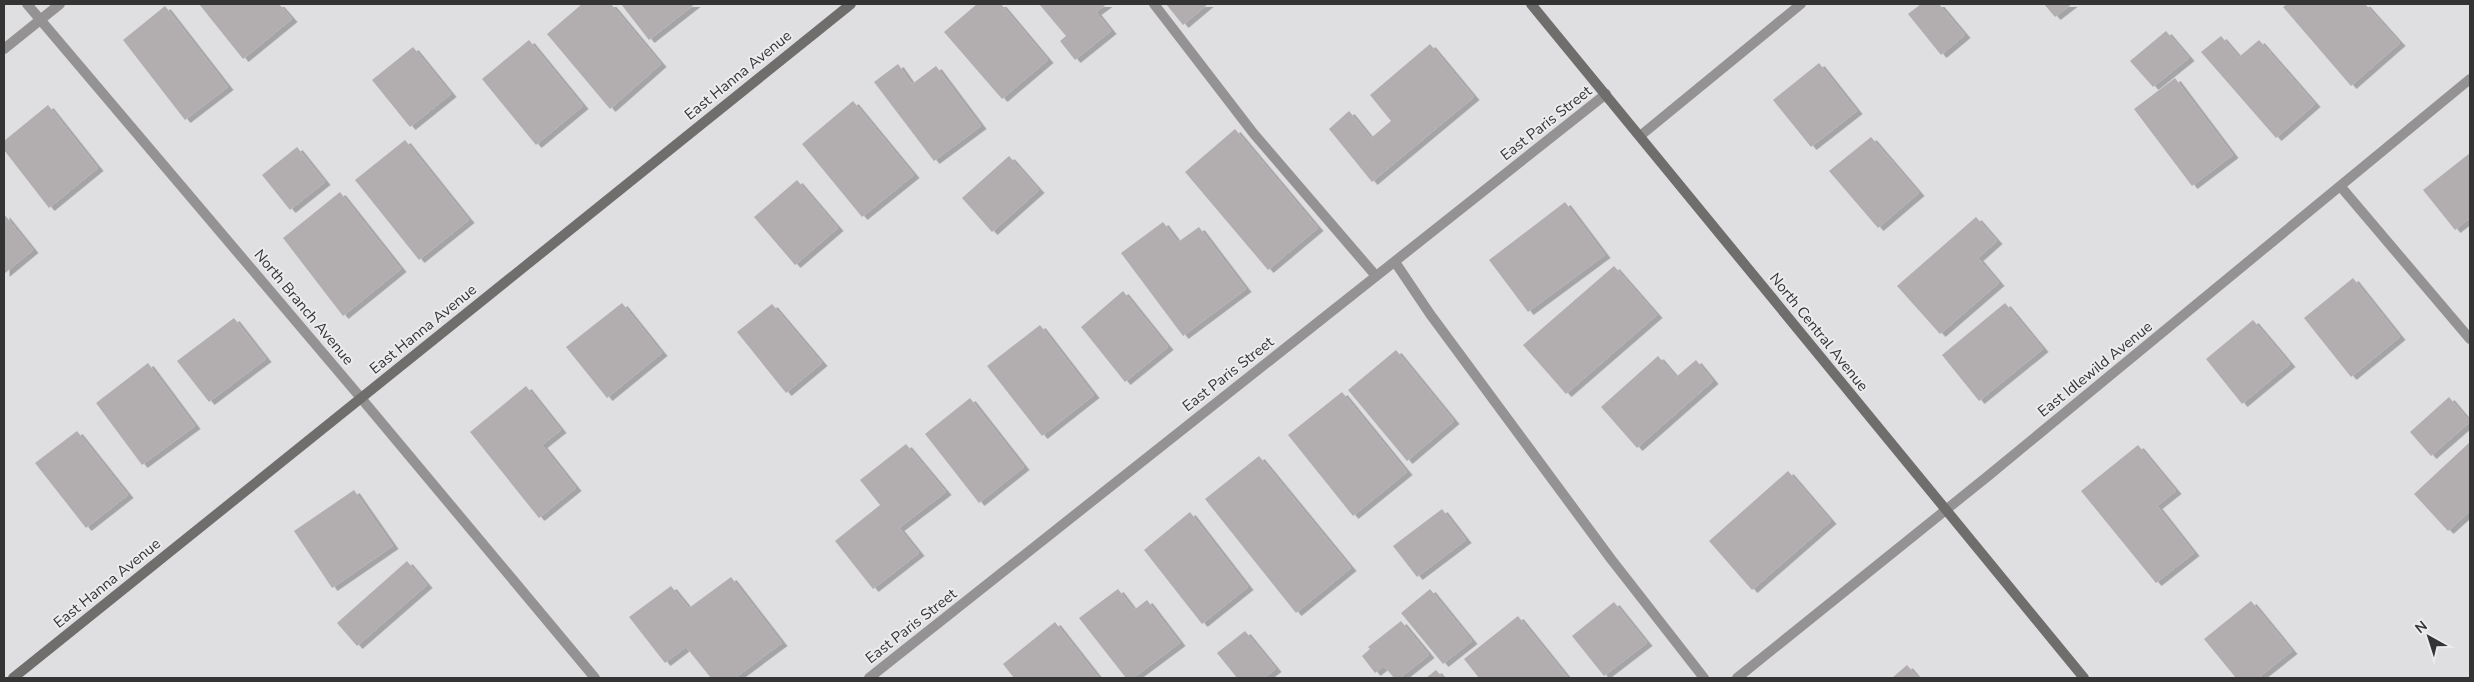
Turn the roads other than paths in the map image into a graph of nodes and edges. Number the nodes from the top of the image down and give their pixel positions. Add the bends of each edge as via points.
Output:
1 (27, 4) edge
2 (60, 4) edge
3 (851, 4) edge
4 (1154, 4) edge
5 (1531, 4) edge
6 (1801, 4) edge
7 (40, 20) junction
8 (4, 49) edge
9 (2470, 79) edge
10 (1606, 94) junction
11 (1640, 136) junction
12 (2341, 187) junction
13 (1395, 262) junction
14 (1376, 276) junction
15 (2470, 339) edge
16 (361, 398) junction
17 (1945, 511) junction
18 (13, 678) edge
19 (595, 678) edge
20 (869, 678) edge
21 (1704, 678) edge
22 (1736, 678) edge
23 (2084, 678) edge

1 - 7 street, North Branch Avenue
2 - 7 street
3 - 16 street, East Hanna Avenue
4 - 14 street via 1260,141
5 - 10 street, North Central Avenue
6 - 11 street
7 - 8 street
7 - 16 street, North Branch Avenue
9 - 12 street, East Idlewild Avenue
10 - 11 street, North Central Avenue
10 - 13 street, East Paris Street
11 - 17 street, North Central Avenue
12 - 15 street
12 - 17 street, East Idlewild Avenue
13 - 14 street, East Paris Street
13 - 21 street via 1611,559
14 - 20 street, East Paris Street
16 - 18 street, East Hanna Avenue
16 - 19 street, North Branch Avenue
17 - 22 street, East Idlewild Avenue
17 - 23 street, North Central Avenue

